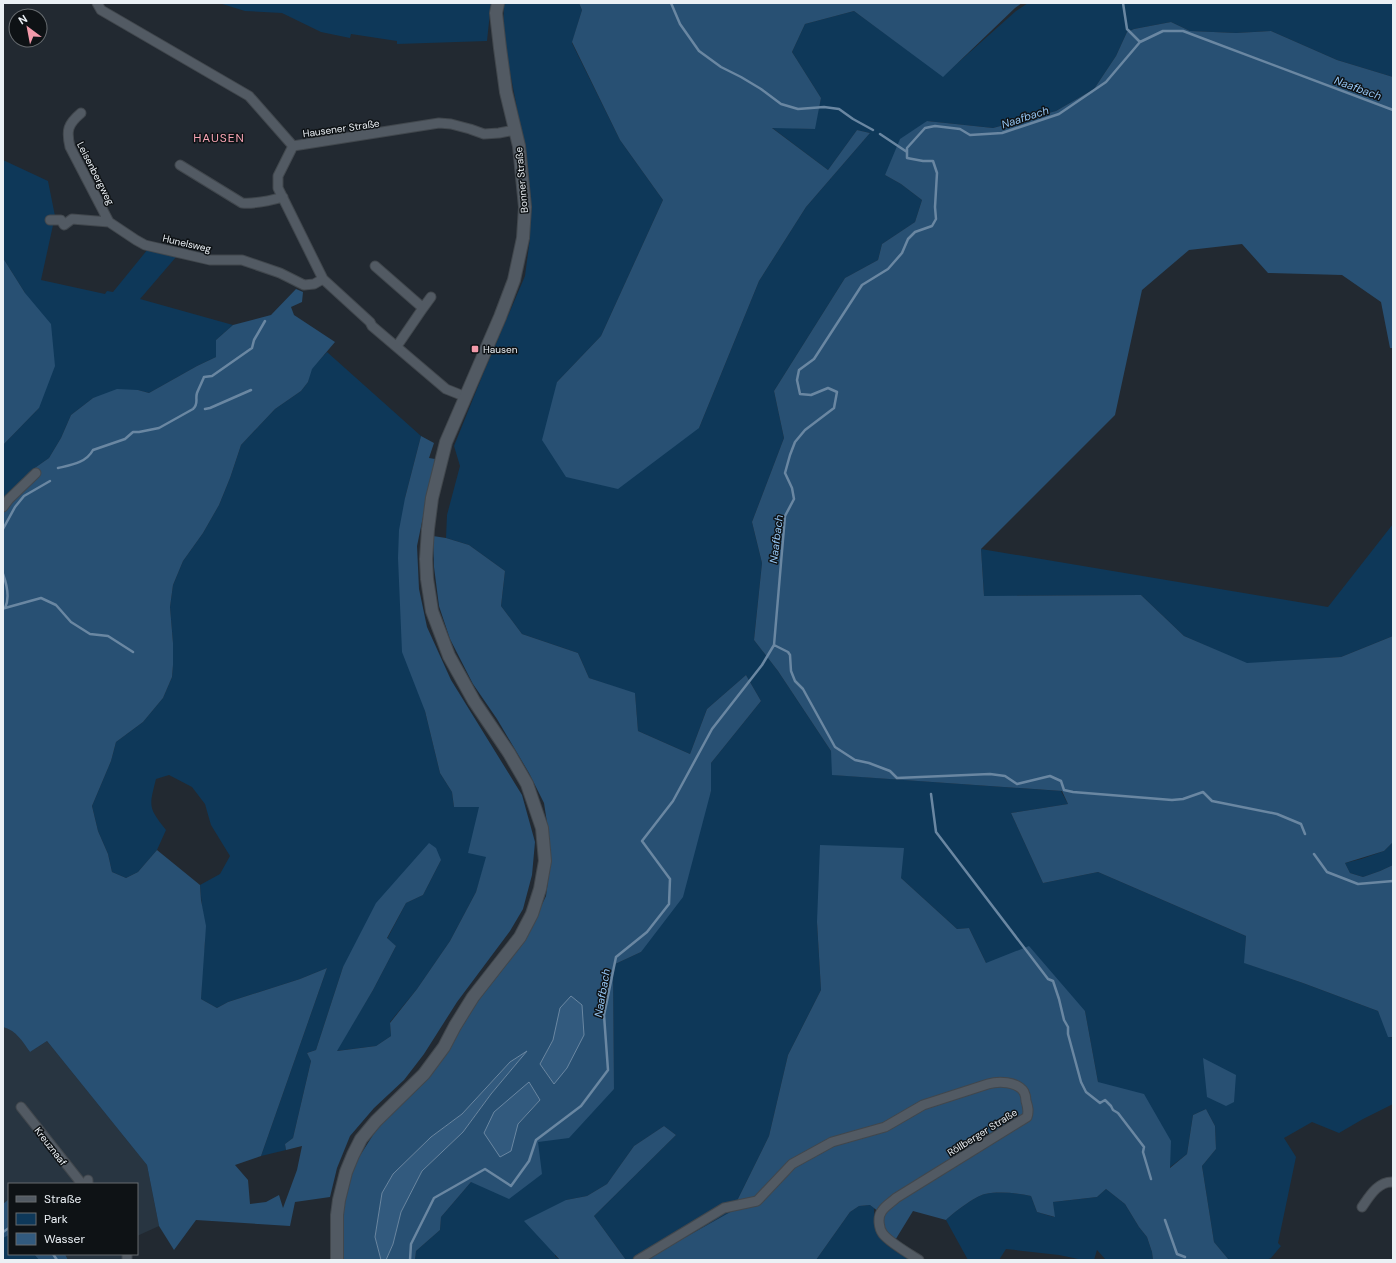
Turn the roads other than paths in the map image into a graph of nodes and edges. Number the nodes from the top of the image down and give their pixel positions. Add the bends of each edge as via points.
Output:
1 (97, 3) edge
2 (498, 3) edge
3 (81, 113) dead end
4 (515, 130) junction
5 (293, 146) junction
6 (180, 165) dead end
7 (283, 197) junction
8 (50, 220) dead end
9 (109, 222) junction
10 (375, 266) dead end
11 (323, 279) junction
12 (431, 297) dead end
13 (423, 308) junction
14 (397, 346) junction
15 (466, 396) junction
16 (36, 473) dead end
17 (3, 507) edge
18 (21, 1107) dead end
19 (1393, 1182) edge
20 (86, 1183) edge
21 (1362, 1207) dead end
22 (337, 1260) edge
23 (638, 1260) edge
24 (919, 1260) edge

1 - 5 street, Hausener Straße via 100,10 249,96
2 - 4 street, Bonner Straße via 496,13 500,48 506,92
3 - 9 street, Leisenbergweg via 68,128 70,147
4 - 5 street, Hausener Straße via 484,134 451,124 438,123
4 - 15 street, Bonner Straße via 525,207 522,244 514,280
5 - 7 street via 278,176 278,188
6 - 7 street via 242,203 254,204
7 - 11 street
8 - 9 street, Hunelsweg via 61,220 64,225 72,219
9 - 11 street, Hunelsweg via 145,245 210,260 242,260 280,273 304,285 314,284
10 - 13 street
11 - 14 street
12 - 13 street
13 - 14 street
14 - 15 street via 446,389
15 - 22 street, Bonner Straße via 446,442 432,498 426,559 432,611 449,656 474,701 527,784 542,828 545,861 532,914 520,937 473,997 444,1047 424,1074 361,1139 346,1172 339,1200
16 - 17 street
18 - 20 street, Kreuznaaf
19 - 21 street via 1374,1189
23 - 24 street, Röllberger Straße via 724,1208 757,1201 792,1164 832,1142 885,1127 923,1105 988,1084 996,1082 1019,1087 1024,1092 1029,1111 1027,1117 896,1198 882,1210 879,1224 884,1235

